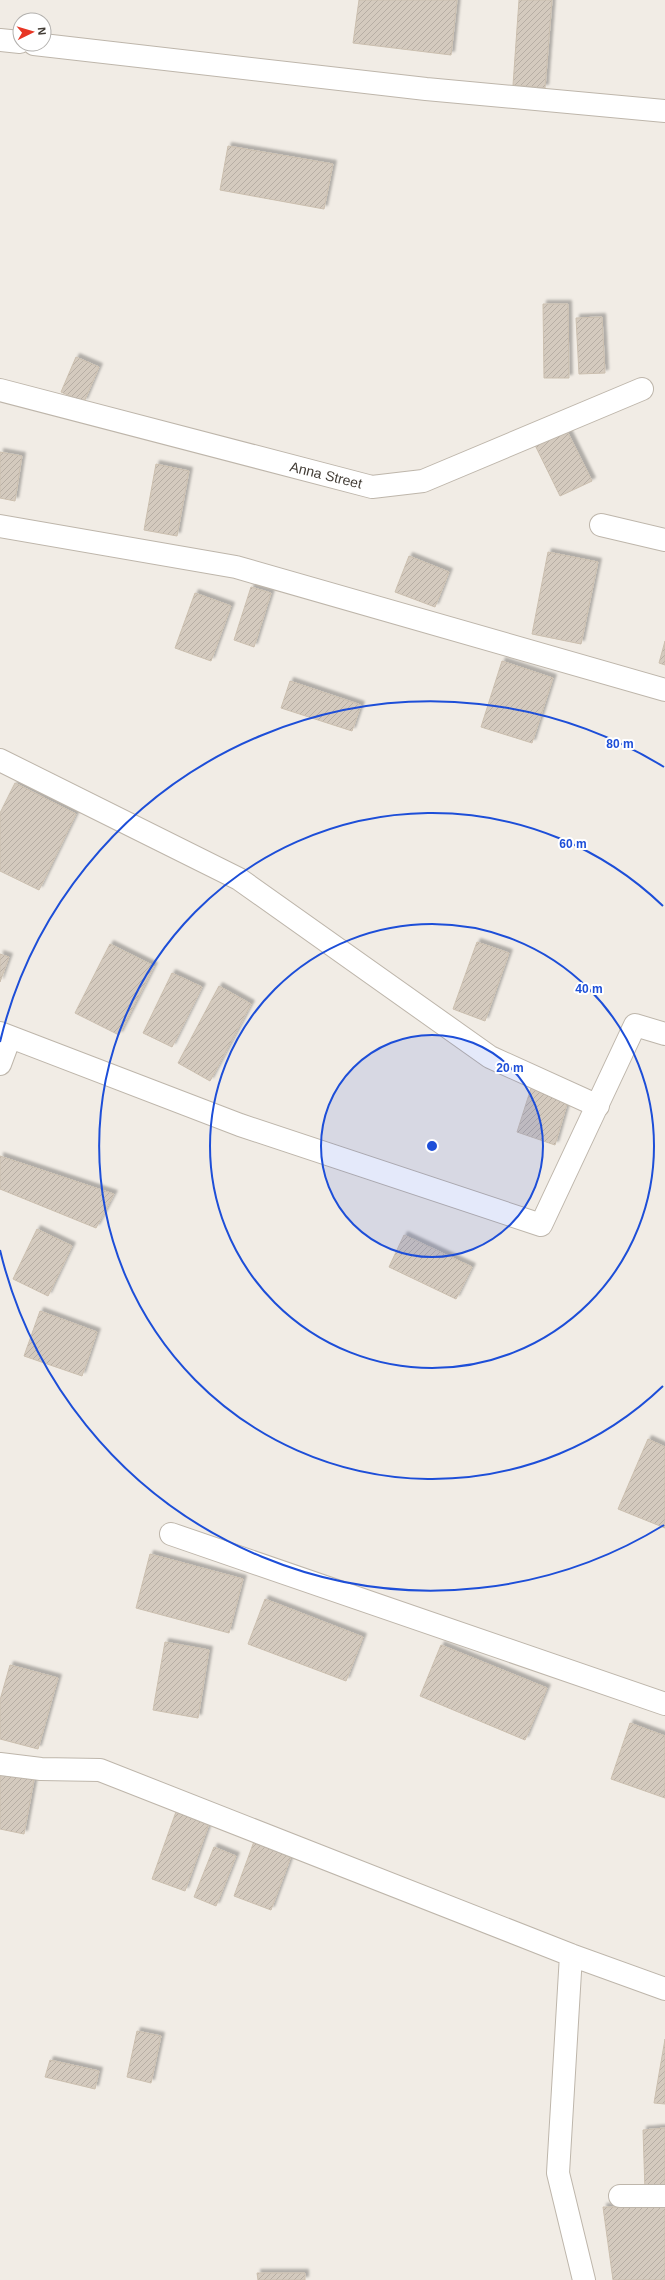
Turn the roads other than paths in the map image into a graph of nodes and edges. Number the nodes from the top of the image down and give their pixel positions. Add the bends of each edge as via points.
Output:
1 (0, 40) edge
2 (12, 41) edge
3 (52, 46) edge
4 (665, 111) edge
5 (642, 389) dead end
6 (0, 390) edge
7 (601, 525) dead end
8 (0, 526) edge
9 (665, 540) edge
10 (665, 690) edge
11 (0, 760) edge
12 (665, 1034) edge
13 (5, 1035) edge
14 (0, 1064) edge
15 (598, 1106) junction
16 (171, 1534) dead end
17 (665, 1704) edge
18 (0, 1764) edge
19 (571, 1955) junction
20 (665, 1989) edge
21 (620, 2196) dead end
22 (665, 2196) edge
23 (584, 2280) edge

1 - 2 street
3 - 4 street via 426,89
5 - 6 street, Anna Street via 423,481 372,487
7 - 9 street
8 - 10 street via 236,567
11 - 15 street via 238,879 490,1057
12 - 15 street via 635,1025
13 - 14 street
13 - 15 street via 240,1125 541,1225
16 - 17 street
18 - 19 street via 42,1769 100,1770
19 - 20 street
19 - 23 street via 558,2173
21 - 22 street

